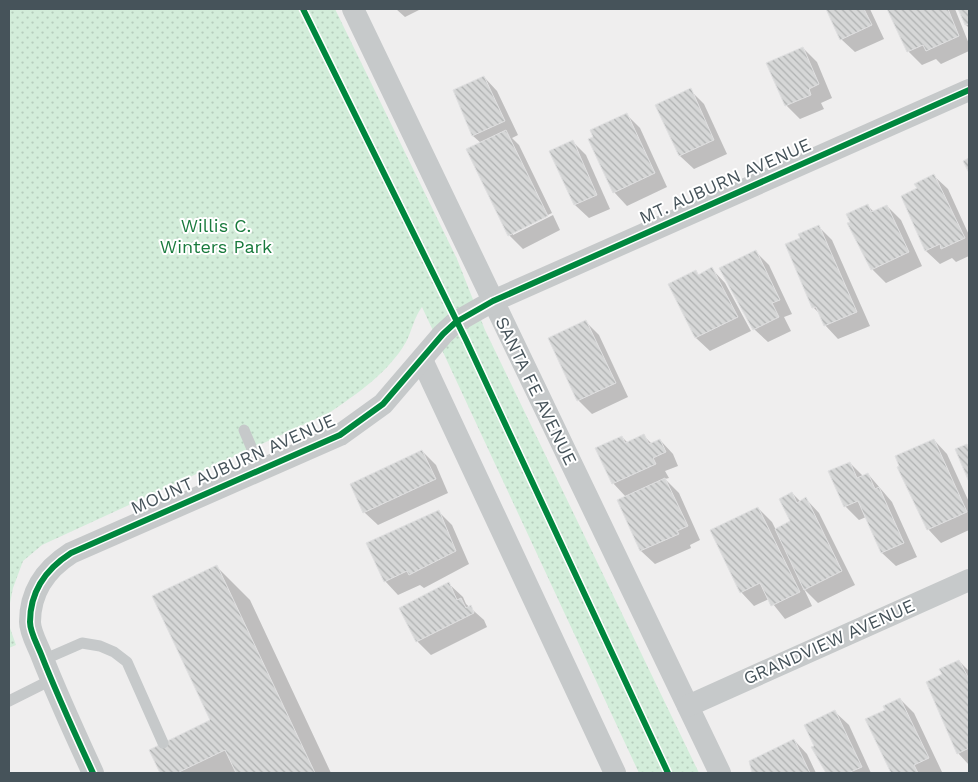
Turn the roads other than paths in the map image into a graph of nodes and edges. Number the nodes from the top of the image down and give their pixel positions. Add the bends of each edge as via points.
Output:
1 (353, 9) edge
2 (969, 90) edge
3 (493, 301) junction
4 (422, 360) junction
5 (244, 430) dead end
6 (261, 470) junction
7 (969, 580) edge
8 (47, 670) junction
9 (9, 701) edge
10 (688, 706) junction
11 (164, 743) dead end
12 (93, 773) edge
13 (616, 773) edge
14 (720, 773) edge

1 - 3 street, SANTA FE AVENUE
2 - 3 street, MT. AUBURN AVENUE
3 - 4 street, MOUNT AUBURN AVENUE via 456,322
3 - 10 street, SANTA FE AVENUE
4 - 6 street, MOUNT AUBURN AVENUE via 383,404 358,424
4 - 13 street
5 - 6 lane
6 - 8 street, MOUNT AUBURN AVENUE via 71,553 53,565 39,584 30,624
7 - 10 street, GRANDVIEW AVENUE
8 - 9 lane
8 - 11 lane via 82,643 114,652 127,662
8 - 12 street, MOUNT AUBURN AVENUE
10 - 14 street, SANTA FE AVENUE

